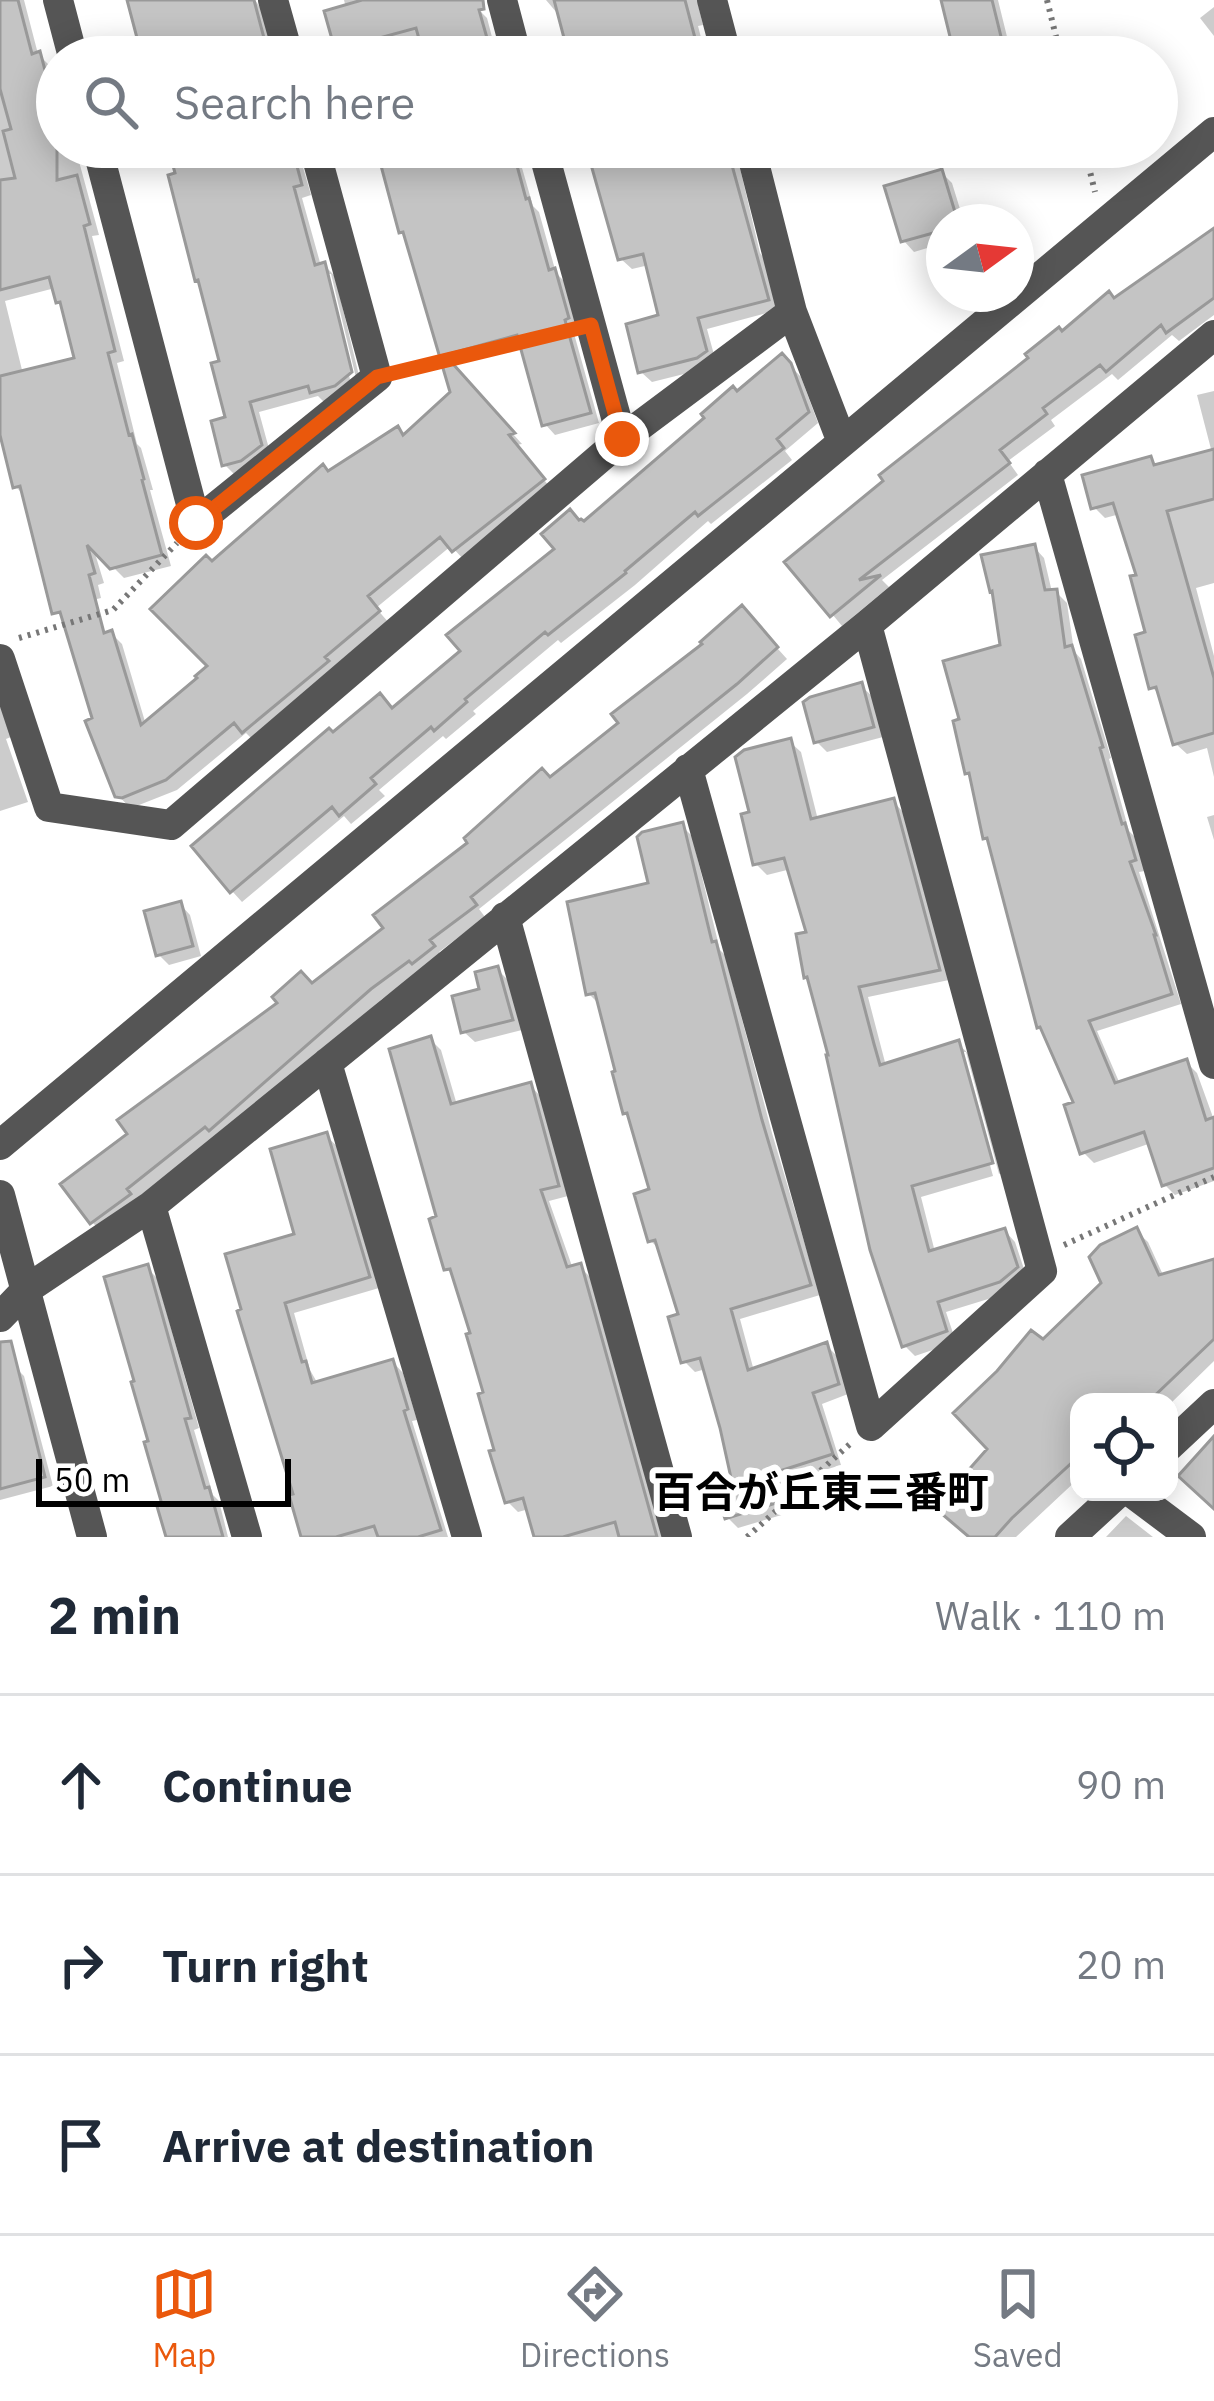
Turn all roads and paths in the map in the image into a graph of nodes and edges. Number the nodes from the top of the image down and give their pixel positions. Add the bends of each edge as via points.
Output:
1 (58, 0) edge
2 (273, 0) edge
3 (502, 0) edge
4 (712, 0) edge
5 (1047, 0) edge
6 (67, 36) edge
7 (283, 36) edge
8 (511, 36) edge
9 (721, 36) edge
10 (1056, 36) edge
11 (1214, 132) edge
12 (1178, 162) edge
13 (103, 168) edge
14 (320, 168) edge
15 (548, 168) edge
16 (755, 168) edge
17 (1089, 168) edge
18 (1171, 168) edge
19 (1103, 224) junction
20 (792, 312) junction
21 (591, 325) junction
22 (1214, 335) edge
23 (377, 377) junction
24 (622, 439) junction
25 (842, 442) junction
26 (1047, 474) junction
27 (196, 523) junction
28 (867, 625) junction
29 (0, 643) edge
30 (0, 659) edge
31 (688, 769) junction
32 (505, 917) junction
33 (327, 1063) junction
34 (1214, 1064) edge
35 (0, 1145) edge
36 (1214, 1177) edge
37 (0, 1196) edge
38 (151, 1206) junction
39 (1038, 1256) junction
40 (27, 1289) junction
41 (0, 1317) edge
42 (1214, 1404) edge
43 (871, 1426) junction
44 (1178, 1438) edge
45 (1109, 1501) edge
46 (1144, 1501) edge
47 (92, 1537) edge
48 (247, 1537) edge
49 (467, 1537) edge
50 (676, 1537) edge
51 (747, 1537) edge
52 (1070, 1537) edge
53 (1191, 1537) edge

1 - 6 street
2 - 7 street
3 - 8 street
4 - 9 street
5 - 10 path
11 - 12 street
13 - 27 street
14 - 23 street
15 - 21 street
16 - 20 street
17 - 19 path
18 - 19 street
19 - 25 street
20 - 24 street
20 - 25 street
21 - 23 path
21 - 24 street
22 - 26 street
23 - 27 street
24 - 30 street via 171,825 49,807
25 - 35 street
26 - 28 street
26 - 34 street
27 - 29 path via 113,610
28 - 31 street
28 - 39 street
31 - 32 street
31 - 43 street
32 - 33 street
32 - 50 street
33 - 38 street
33 - 49 street
36 - 39 path
37 - 40 street
38 - 40 street
38 - 48 street
39 - 43 street via 1042,1271
40 - 41 street
40 - 47 street
42 - 44 street
43 - 51 path
45 - 52 street
46 - 53 street

